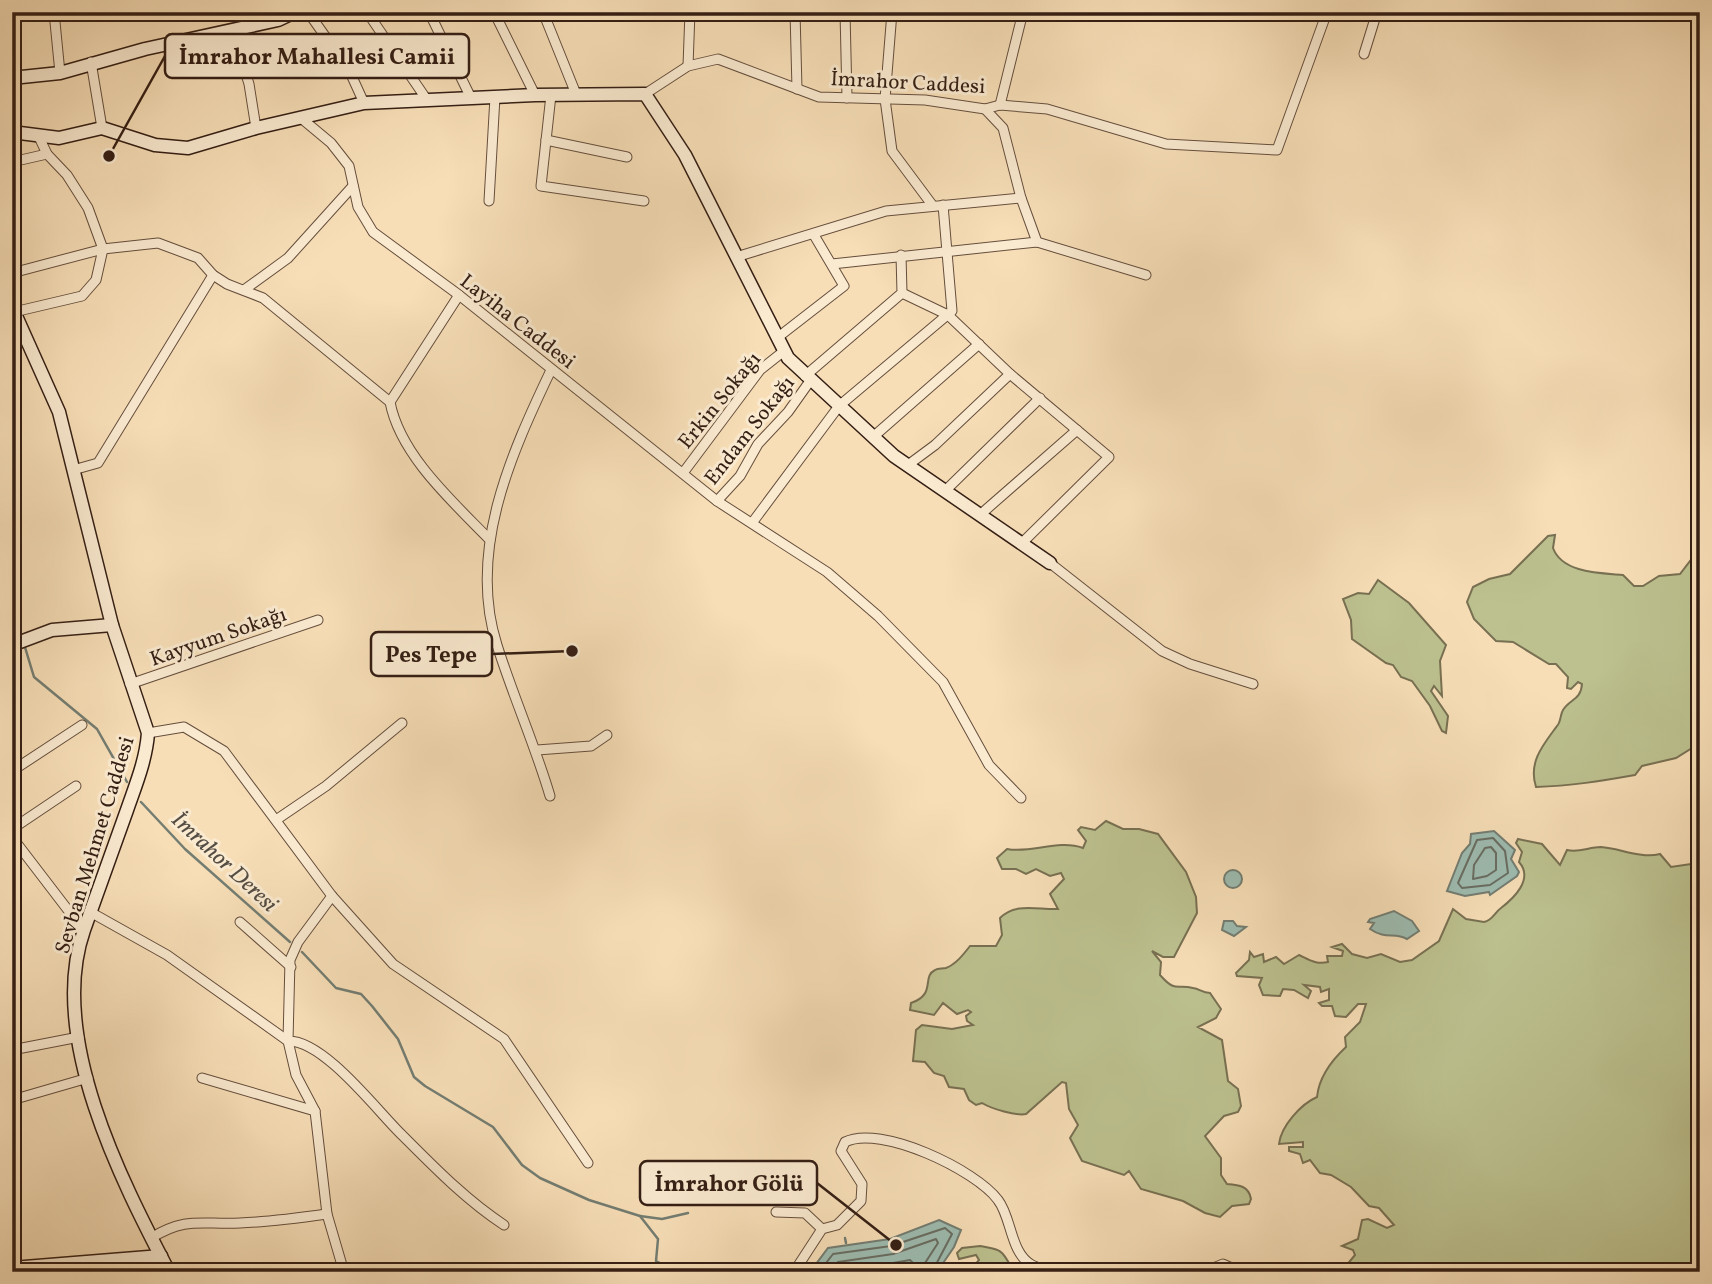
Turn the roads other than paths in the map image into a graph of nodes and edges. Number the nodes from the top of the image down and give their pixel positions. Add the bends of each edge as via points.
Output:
1 (54, 12) edge
2 (308, 12) edge
3 (367, 12) edge
4 (429, 12) edge
5 (494, 12) edge
6 (543, 12) edge
7 (690, 12) edge
8 (795, 12) edge
9 (845, 12) edge
10 (892, 12) edge
11 (1023, 12) edge
12 (1327, 12) edge
13 (1377, 12) edge
14 (290, 13) edge
15 (233, 32) junction
16 (1364, 54) dead end
17 (91, 62) junction
18 (688, 65) junction
19 (60, 74) junction
20 (14, 76) edge
21 (797, 89) junction
22 (576, 94) junction
23 (645, 94) junction
24 (535, 95) junction
25 (551, 95) junction
26 (495, 97) junction
27 (847, 97) junction
28 (471, 98) junction
29 (885, 99) junction
30 (427, 100) junction
31 (364, 103) junction
32 (1000, 105) junction
33 (985, 109) junction
34 (301, 118) junction
35 (102, 128) junction
36 (256, 128) junction
37 (12, 132) edge
38 (39, 137) junction
39 (546, 140) junction
40 (47, 154) junction
41 (627, 157) dead end
42 (12, 162) edge
43 (354, 186) junction
44 (1021, 198) junction
45 (489, 201) dead end
46 (644, 201) dead end
47 (938, 205) junction
48 (814, 235) junction
49 (1037, 242) junction
50 (103, 249) junction
51 (948, 252) junction
52 (901, 255) junction
53 (736, 257) junction
54 (832, 264) junction
55 (12, 273) edge
56 (213, 275) junction
57 (1146, 275) dead end
58 (244, 290) junction
59 (902, 293) junction
60 (459, 295) junction
61 (13, 310) edge
62 (947, 315) junction
63 (777, 338) junction
64 (979, 344) junction
65 (784, 351) junction
66 (551, 370) junction
67 (1010, 374) junction
68 (808, 378) junction
69 (1040, 398) junction
70 (390, 402) junction
71 (839, 406) junction
72 (1077, 430) junction
73 (873, 437) junction
74 (908, 465) junction
75 (73, 470) junction
76 (683, 473) junction
77 (946, 490) junction
78 (717, 501) junction
79 (981, 514) junction
80 (752, 523) junction
81 (489, 540) junction
82 (1022, 543) junction
83 (1050, 563) joint
84 (318, 620) dead end
85 (112, 625) junction
86 (12, 645) edge
87 (130, 684) junction
88 (1253, 684) dead end
89 (402, 723) dead end
90 (82, 726) dead end
91 (148, 733) junction
92 (607, 735) dead end
93 (537, 750) junction
94 (12, 771) edge
95 (76, 786) dead end
96 (550, 796) dead end
97 (1021, 798) dead end
98 (276, 820) junction
99 (12, 829) edge
100 (12, 837) edge
101 (332, 896) junction
102 (92, 913) junction
103 (240, 922) dead end
104 (83, 931) junction
105 (290, 967) junction
106 (79, 1037) junction
107 (288, 1041) junction
108 (12, 1050) edge
109 (88, 1078) junction
110 (202, 1078) dead end
111 (12, 1100) edge
112 (316, 1111) junction
113 (588, 1164) dead end
114 (776, 1212) dead end
115 (327, 1214) junction
116 (504, 1225) dead end
117 (822, 1229) junction
118 (151, 1238) junction
119 (161, 1256) junction
120 (12, 1268) edge
121 (169, 1272) edge
122 (344, 1272) edge
123 (794, 1272) edge
124 (1148, 1272) edge
125 (1204, 1272) edge
126 (1241, 1272) edge

1 - 19 street
2 - 31 street via 349,70
3 - 30 street
4 - 28 street
5 - 24 street
6 - 22 street
7 - 18 street
8 - 21 street
9 - 27 street
10 - 29 street
11 - 32 street
12 - 32 street, İmrahor Caddesi via 1277,150 1166,144 1047,109
13 - 16 street
14 - 15 street
15 - 17 street
15 - 36 street
17 - 19 street
17 - 35 street
18 - 21 street, İmrahor Caddesi via 718,59
18 - 23 street, İmrahor Caddesi
19 - 20 street
21 - 27 street, İmrahor Caddesi via 819,97
22 - 23 street
22 - 25 street
23 - 53 street via 685,155
24 - 25 street
24 - 26 street
25 - 39 street
26 - 28 street
26 - 45 street
27 - 29 street, İmrahor Caddesi
28 - 30 street
29 - 33 street, İmrahor Caddesi
29 - 47 street via 892,151
30 - 31 street
31 - 34 street
32 - 33 street, İmrahor Caddesi
33 - 44 street via 1003,128
34 - 36 street
34 - 43 street, Layiha Caddesi via 331,143 349,166
35 - 36 street via 155,145 188,148
35 - 38 street via 59,138
37 - 38 street
38 - 40 street
39 - 41 street
39 - 46 street via 541,186
40 - 42 street
40 - 50 street via 88,208
43 - 58 street via 288,258
43 - 60 street, Layiha Caddesi via 358,207 373,232
44 - 47 street
44 - 49 street
47 - 48 street via 886,211
47 - 51 street
48 - 53 street
48 - 54 street
49 - 51 street
49 - 57 street
50 - 55 street
50 - 56 street via 158,243 198,258
50 - 61 street via 96,280 82,296
51 - 52 street
51 - 62 street via 952,311
52 - 54 street
52 - 59 street
53 - 63 street
54 - 63 street via 844,286
56 - 58 street
56 - 75 street via 99,463
58 - 70 street via 263,298
59 - 62 street
59 - 68 street, Endam Sokağı
60 - 66 street, Layiha Caddesi
60 - 70 street
61 - 75 street, Sevban Mehmet Caddesi via 59,412
62 - 64 street
62 - 71 street
63 - 65 street
64 - 67 street
64 - 73 street
65 - 68 street
65 - 76 street, Erkin Sokağı via 760,370
66 - 76 street, Layiha Caddesi
66 - 81 street via 505,476
67 - 69 street
67 - 74 street
68 - 71 street
68 - 78 street, Endam Sokağı via 788,412
69 - 72 street
69 - 77 street
70 - 81 street via 394,422 433,482
71 - 73 street
71 - 80 street
72 - 79 street
72 - 82 street via 1109,457
73 - 74 street
74 - 77 street
75 - 85 street, Sevban Mehmet Caddesi
76 - 78 street, Layiha Caddesi
77 - 79 street
78 - 80 street, Layiha Caddesi
79 - 82 street
80 - 97 street, Layiha Caddesi via 827,572 919,655 943,682 989,765
81 - 93 street via 488,601 496,644
82 - 83 street
83 - 88 street via 1162,651
84 - 87 street, Kayyum Sokağı
85 - 86 street via 52,630
85 - 87 street, Sevban Mehmet Caddesi
87 - 91 street, Sevban Mehmet Caddesi
89 - 98 street via 326,786
90 - 94 street
91 - 98 street via 184,727 203,736 224,751
91 - 102 street, Sevban Mehmet Caddesi via 147,751
92 - 93 street via 591,747
93 - 96 street
95 - 99 street
98 - 101 street
100 - 104 street
101 - 105 street via 298,942
101 - 113 street via 393,964 504,1039
102 - 104 street, Sevban Mehmet Caddesi
102 - 107 street via 167,954
103 - 105 street
104 - 106 street, Sevban Mehmet Caddesi via 76,970
105 - 107 street
106 - 108 street
106 - 109 street, Sevban Mehmet Caddesi
107 - 112 street via 296,1075
107 - 116 street via 303,1043 335,1067 453,1184
109 - 111 street
109 - 118 street, Sevban Mehmet Caddesi via 121,1180
110 - 112 street
112 - 115 street
114 - 117 street via 805,1213
115 - 118 street via 245,1223 201,1221 169,1228
115 - 122 street
117 - 123 street
117 - 124 street via 837,1225 861,1201 862,1184 841,1151 849,1139 869,1138 932,1156 974,1178 999,1202 1016,1243 1032,1265
118 - 119 street, Sevban Mehmet Caddesi
119 - 120 street
119 - 121 street, Sevban Mehmet Caddesi
125 - 126 street via 1223,1264

